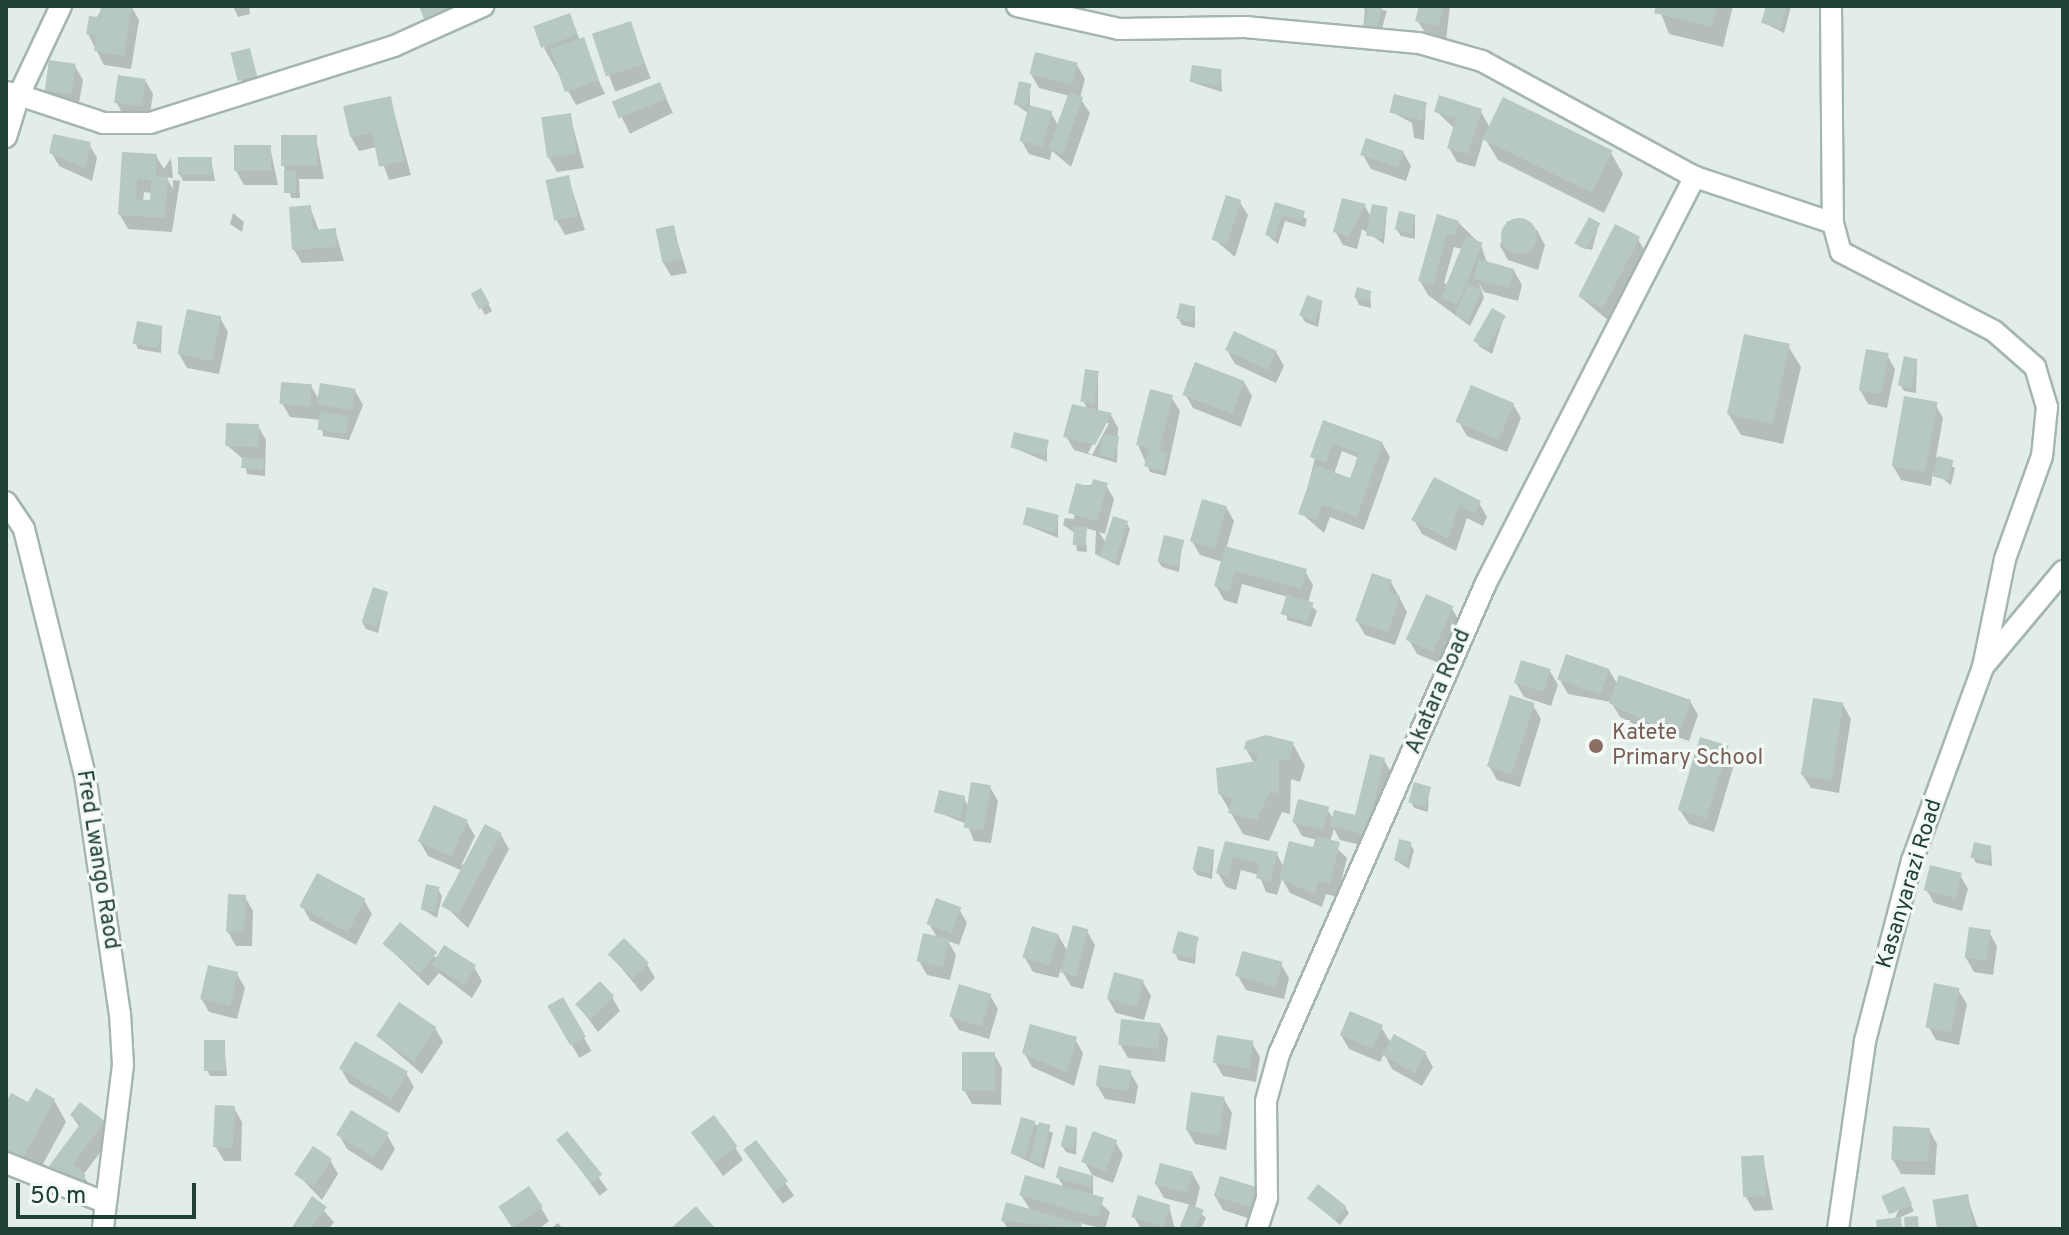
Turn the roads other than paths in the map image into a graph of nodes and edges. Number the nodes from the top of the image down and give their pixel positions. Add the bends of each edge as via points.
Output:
1 (61, 6) edge
2 (483, 6) edge
3 (1017, 6) edge
4 (1831, 6) edge
5 (12, 93) edge
6 (6, 137) edge
7 (1695, 177) junction
8 (1833, 223) junction
9 (6, 502) edge
10 (2063, 571) edge
11 (1983, 667) junction
12 (6, 1163) edge
13 (104, 1202) junction
14 (103, 1229) edge
15 (1257, 1229) edge
16 (1838, 1229) edge

1 - 5 street
2 - 5 street via 394,46 150,123 103,123
3 - 7 street via 1119,29 1245,27 1419,43 1482,61
4 - 8 street
5 - 6 street
7 - 8 street
7 - 15 street, Akatara Road via 1486,583 1279,1054 1266,1101 1267,1198
8 - 11 street via 1841,252 1857,266 1994,331 2035,367 2047,407 2042,456 2005,559
9 - 13 street, Fred Lwango Raod via 24,529 85,775 120,1014 123,1065
10 - 11 street, Kasanyarazi Road
11 - 16 street, Kasanyarazi Road via 1912,861 1865,1041
12 - 13 street
13 - 14 street, Fred Lwango Raod

